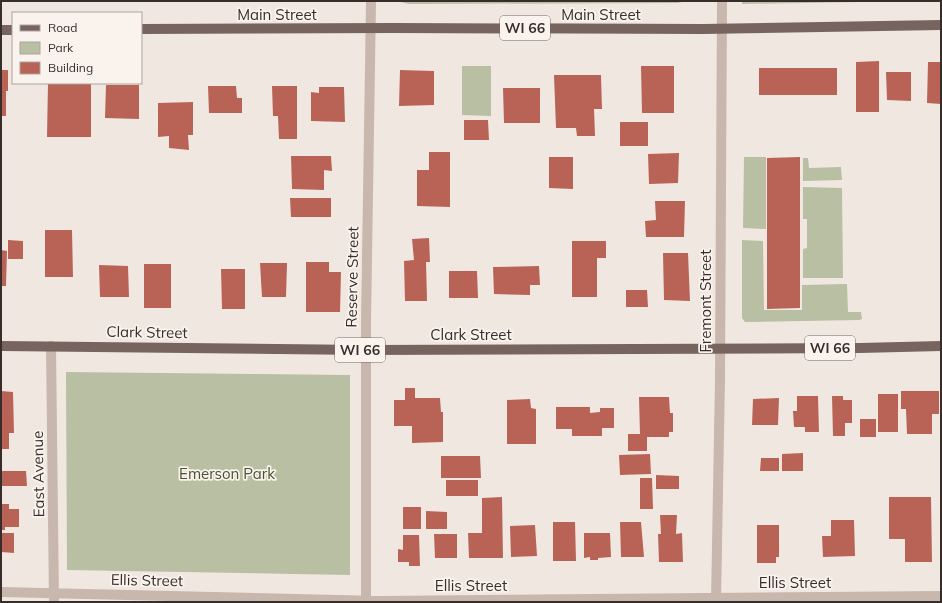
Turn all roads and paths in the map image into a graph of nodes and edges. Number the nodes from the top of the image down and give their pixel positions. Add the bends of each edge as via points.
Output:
1 (371, 1) edge
2 (722, 1) edge
3 (941, 25) edge
4 (371, 28) junction
5 (722, 29) junction
6 (1, 30) edge
7 (12, 30) edge
8 (142, 30) edge
9 (1, 346) edge
10 (51, 346) junction
11 (941, 346) edge
12 (720, 348) junction
13 (366, 350) junction
14 (1, 592) edge
15 (941, 596) edge
16 (54, 598) edge
17 (899, 599) edge
18 (716, 600) edge
19 (366, 601) edge

1 - 4 street, Reserve Street
2 - 5 street, Fremont Street
3 - 5 main road, Main Street / WI 66
4 - 5 main road, Main Street / WI 66
4 - 8 main road, Main Street / WI 66
4 - 13 street, Reserve Street
5 - 12 street, Fremont Street
6 - 7 main road
9 - 10 main road, Clark Street / WI 66
10 - 13 main road, Clark Street / WI 66
10 - 16 street, East Avenue
11 - 12 main road, Clark Street / WI 66
12 - 13 main road, Clark Street / WI 66
12 - 18 street, Fremont Street
13 - 19 street, Reserve Street
14 - 16 street, Ellis Street
15 - 17 street, Ellis Street
16 - 19 street, Ellis Street
17 - 18 street, Ellis Street
18 - 19 street, Ellis Street

